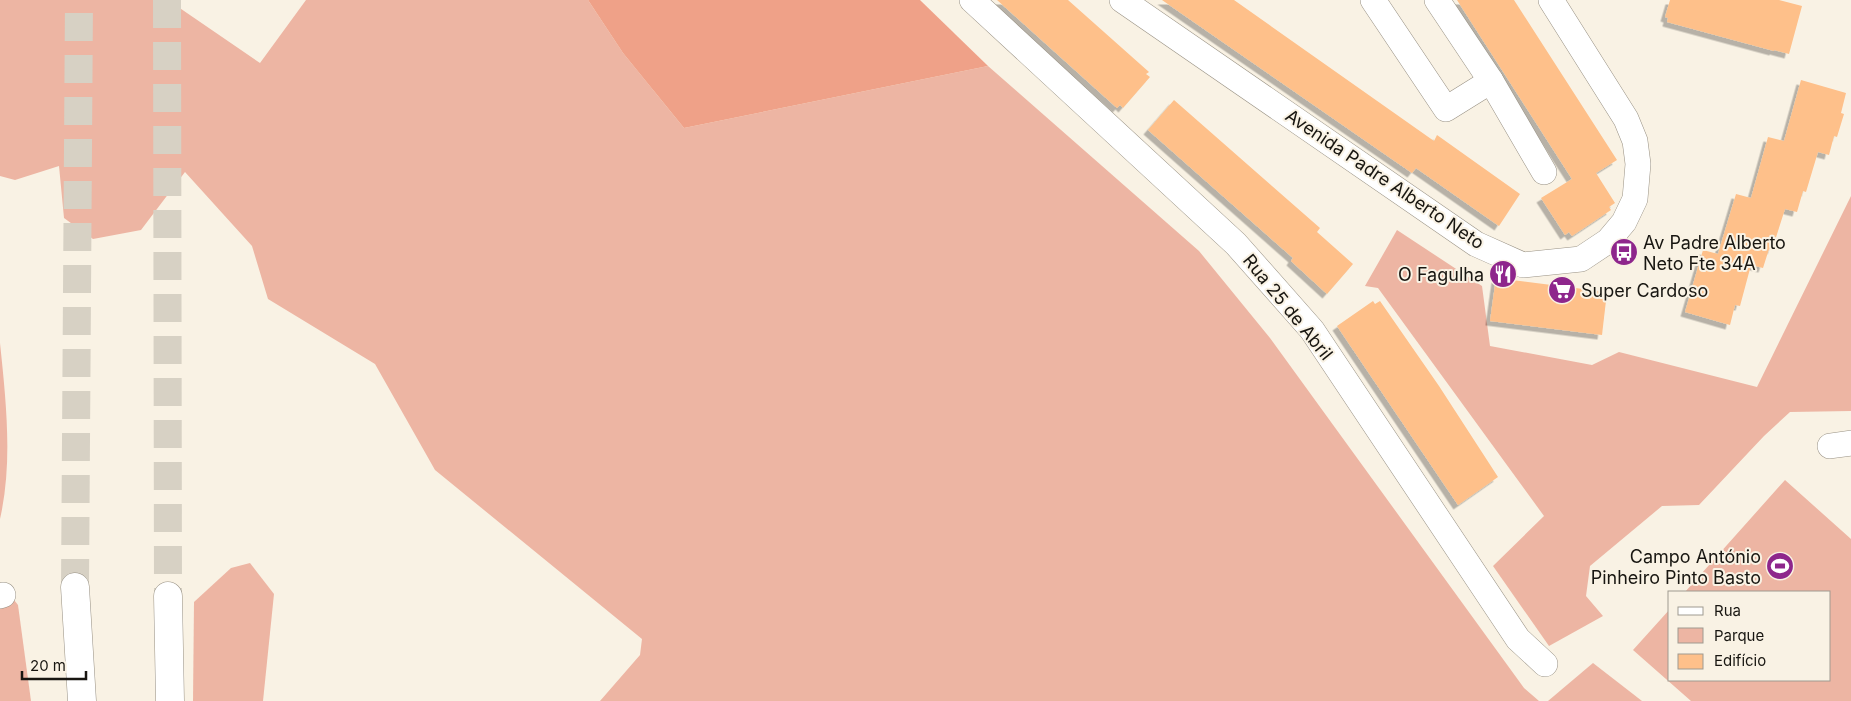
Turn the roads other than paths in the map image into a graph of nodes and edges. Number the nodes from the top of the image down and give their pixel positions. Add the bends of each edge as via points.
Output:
1 (972, 0) edge
2 (1122, 0) edge
3 (1373, 0) edge
4 (1437, 0) edge
5 (1556, 2) edge
6 (1491, 81) junction
7 (1544, 172) dead end
8 (75, 587) tunnel mouth
9 (168, 596) tunnel mouth
10 (1545, 664) dead end
11 (82, 701) edge
12 (170, 701) edge

1 - 10 street, Rua 25 de Abril via 1236,244 1306,323 1518,639
2 - 5 street, Avenida Padre Alberto Neto via 1476,244 1523,265 1581,259 1608,241 1624,222 1635,199 1638,164 1635,141 1626,119
3 - 6 street via 1446,109
4 - 6 street
6 - 7 street
8 - 11 highway
9 - 12 highway

